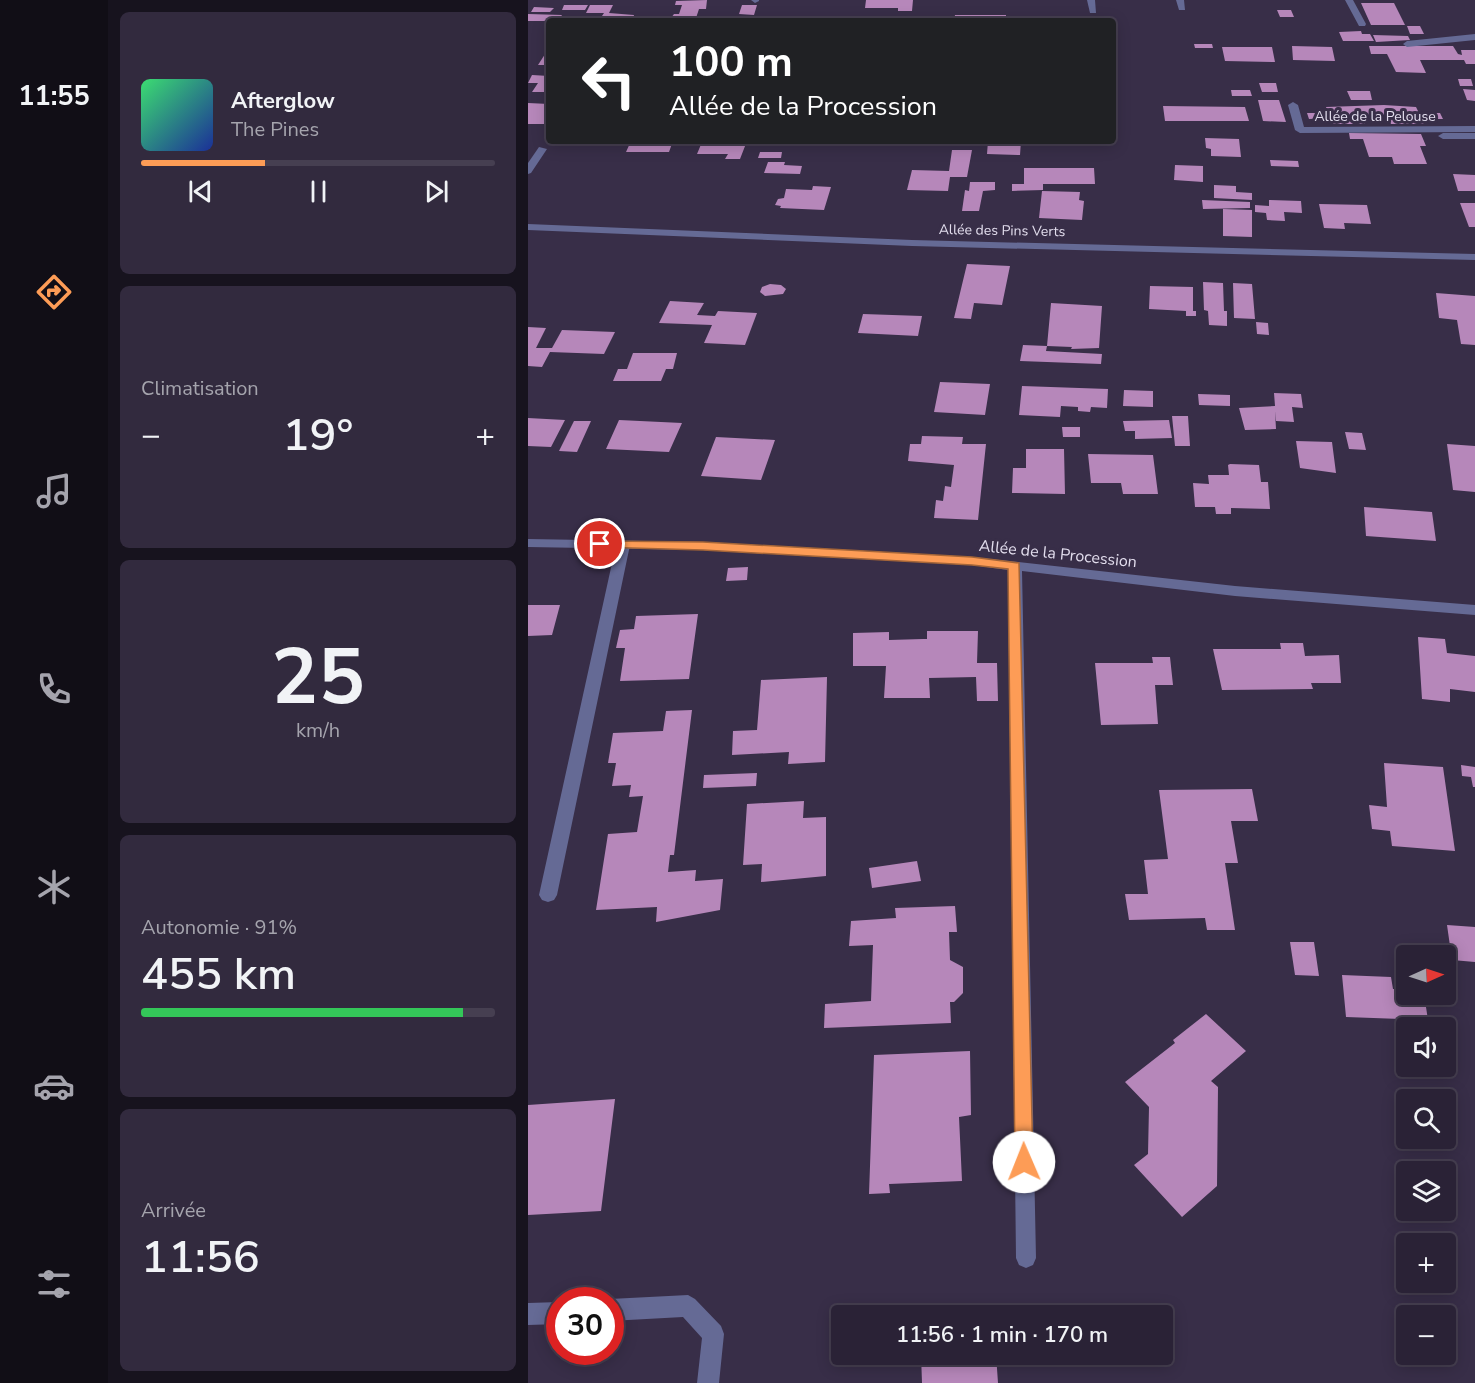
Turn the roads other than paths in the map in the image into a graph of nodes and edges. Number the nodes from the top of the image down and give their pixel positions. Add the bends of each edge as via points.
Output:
1 (1091, 0) edge
2 (1350, 0) edge
3 (1093, 10) dead end
4 (1362, 24) dead end
5 (1475, 37) edge
6 (1407, 44) dead end
7 (1293, 105) dead end
8 (1475, 129) edge
9 (1443, 136) dead end
10 (1475, 136) edge
11 (542, 148) dead end
12 (528, 171) edge
13 (528, 227) edge
14 (1475, 257) edge
15 (528, 543) edge
16 (624, 545) junction
17 (1014, 566) junction
18 (1475, 610) edge
19 (548, 895) dead end
20 (1026, 1258) dead end
21 (624, 1309) edge
22 (546, 1313) edge
23 (528, 1314) edge
24 (708, 1383) edge

1 - 3 street
2 - 4 street
5 - 6 street
7 - 8 street, Allée de la Pelouse via 1300,130
9 - 10 street
11 - 12 street
13 - 14 street, Allée des Pins Verts via 912,243
15 - 16 street, Allée de la Procession
16 - 17 street, Allée de la Procession via 726,547
16 - 19 street
17 - 18 street, Allée de la Procession via 1235,591
17 - 20 street
21 - 24 street via 688,1306 713,1334
22 - 23 street

